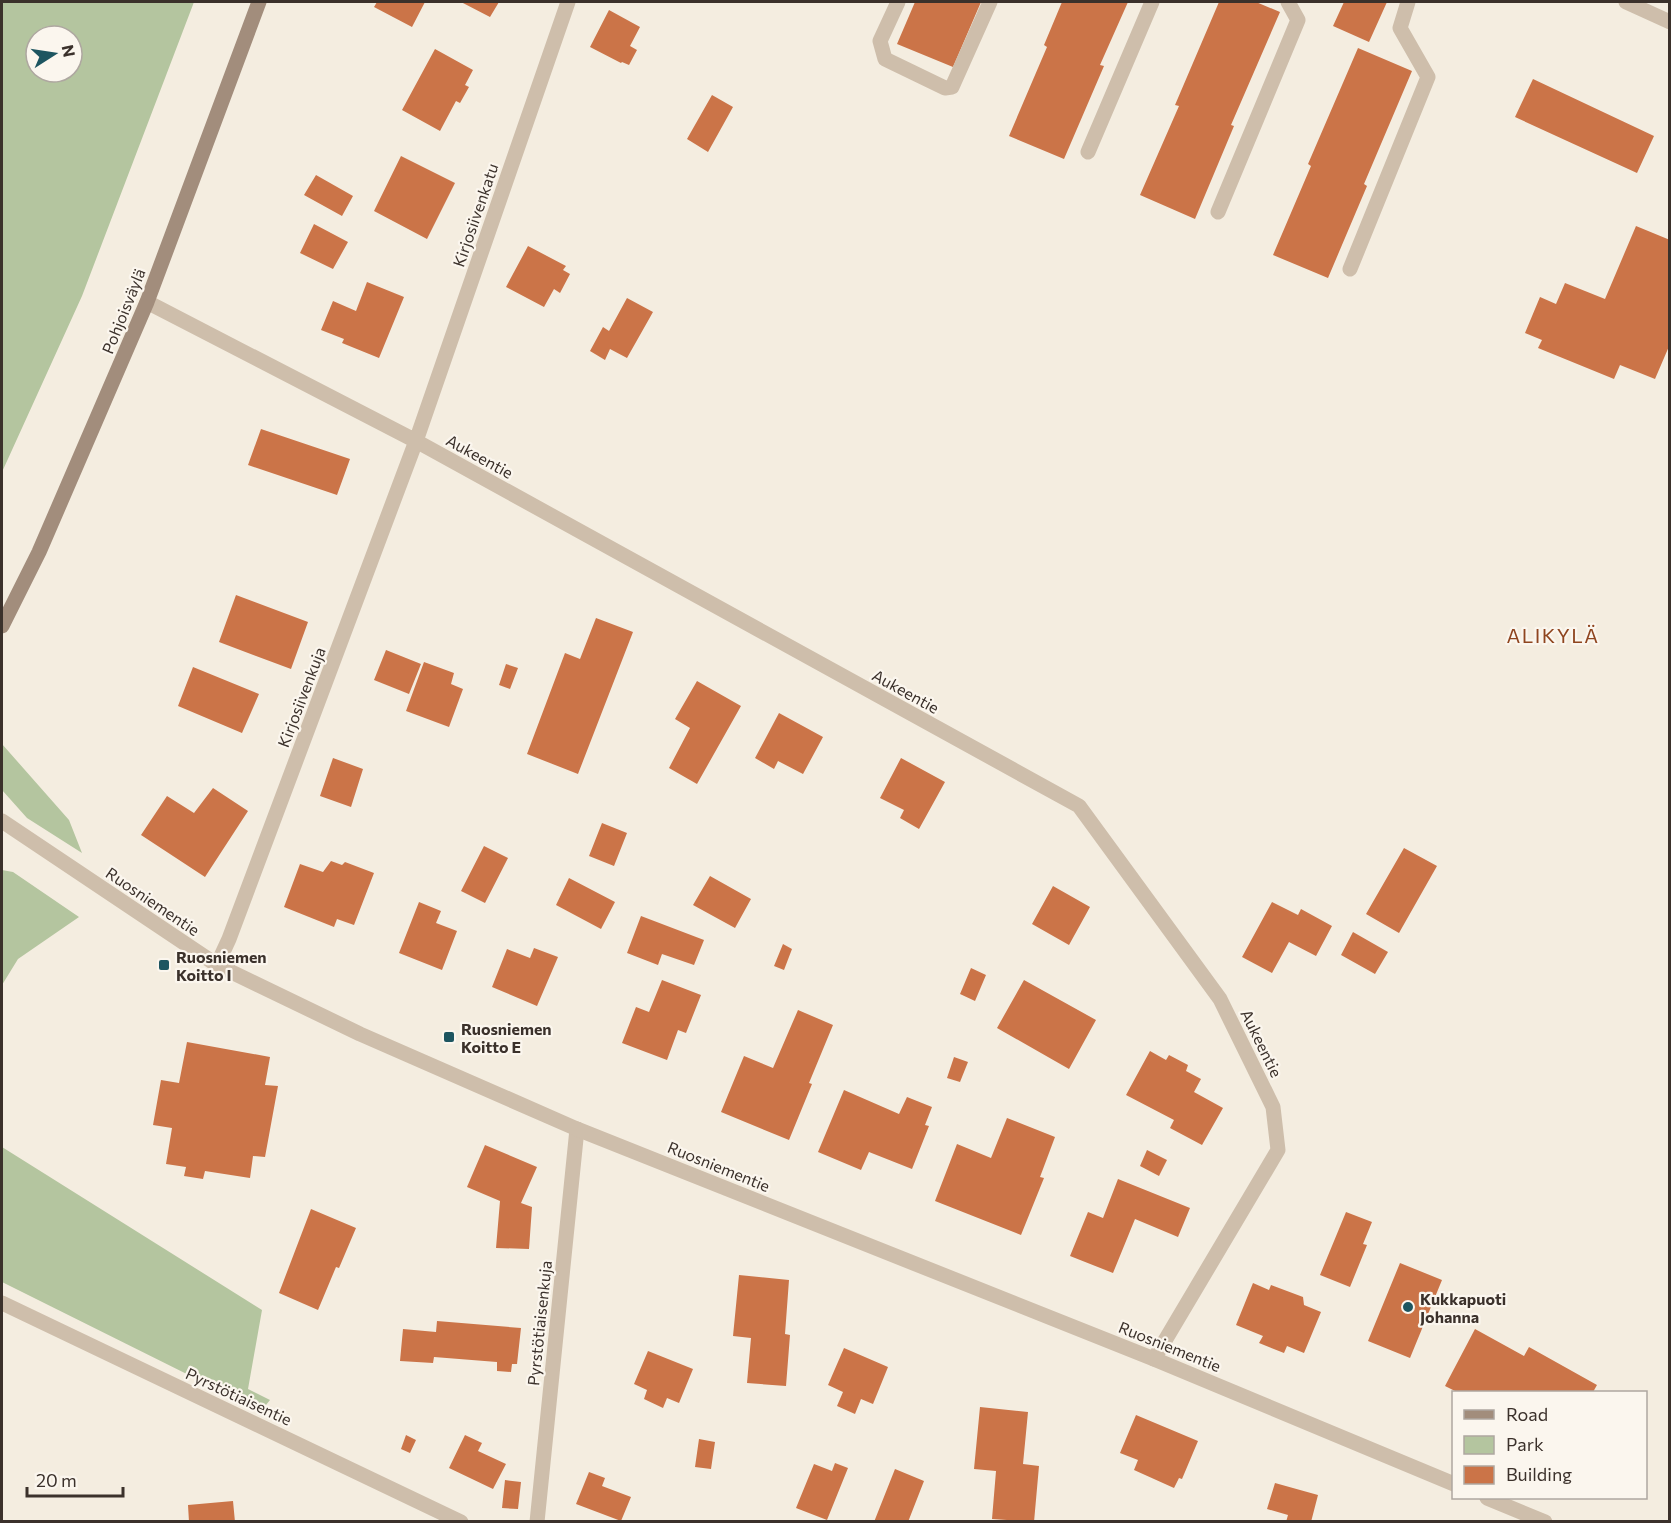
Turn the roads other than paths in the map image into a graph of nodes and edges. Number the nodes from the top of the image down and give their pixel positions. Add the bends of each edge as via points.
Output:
1 (259, 2) edge
2 (568, 2) edge
3 (898, 2) edge
4 (990, 2) edge
5 (1152, 2) edge
6 (1288, 2) edge
7 (1408, 2) edge
8 (1626, 2) edge
9 (1670, 22) edge
10 (1088, 152) dead end
11 (1218, 212) dead end
12 (1350, 269) dead end
13 (147, 302) junction
14 (416, 441) junction
15 (2, 626) edge
16 (2, 821) edge
17 (217, 965) junction
18 (577, 1129) junction
19 (2, 1303) edge
20 (1154, 1359) junction
21 (1452, 1483) edge
22 (1492, 1499) edge
23 (461, 1521) edge
24 (537, 1521) edge
25 (1545, 1521) edge

1 - 13 main road, Pohjoisväylä
2 - 14 street, Kirjosiivenkatu
3 - 4 street via 880,42 885,59 945,88 952,87
5 - 10 street
6 - 11 street via 1298,20
7 - 12 street via 1400,27 1428,77
8 - 9 street
13 - 14 street, Aukeentie
13 - 15 main road, Pohjoisväylä via 39,552
14 - 17 street, Kirjosiivenkuja
14 - 20 street, Aukeentie via 1078,806 1220,999 1273,1107 1278,1150
16 - 17 street, Ruosniementie
17 - 18 street, Ruosniementie via 360,1034
18 - 20 street, Ruosniementie
18 - 24 street, Pyrstötiaisenkuja
19 - 23 street, Pyrstötiaisentie
20 - 21 street, Ruosniementie
22 - 25 street

